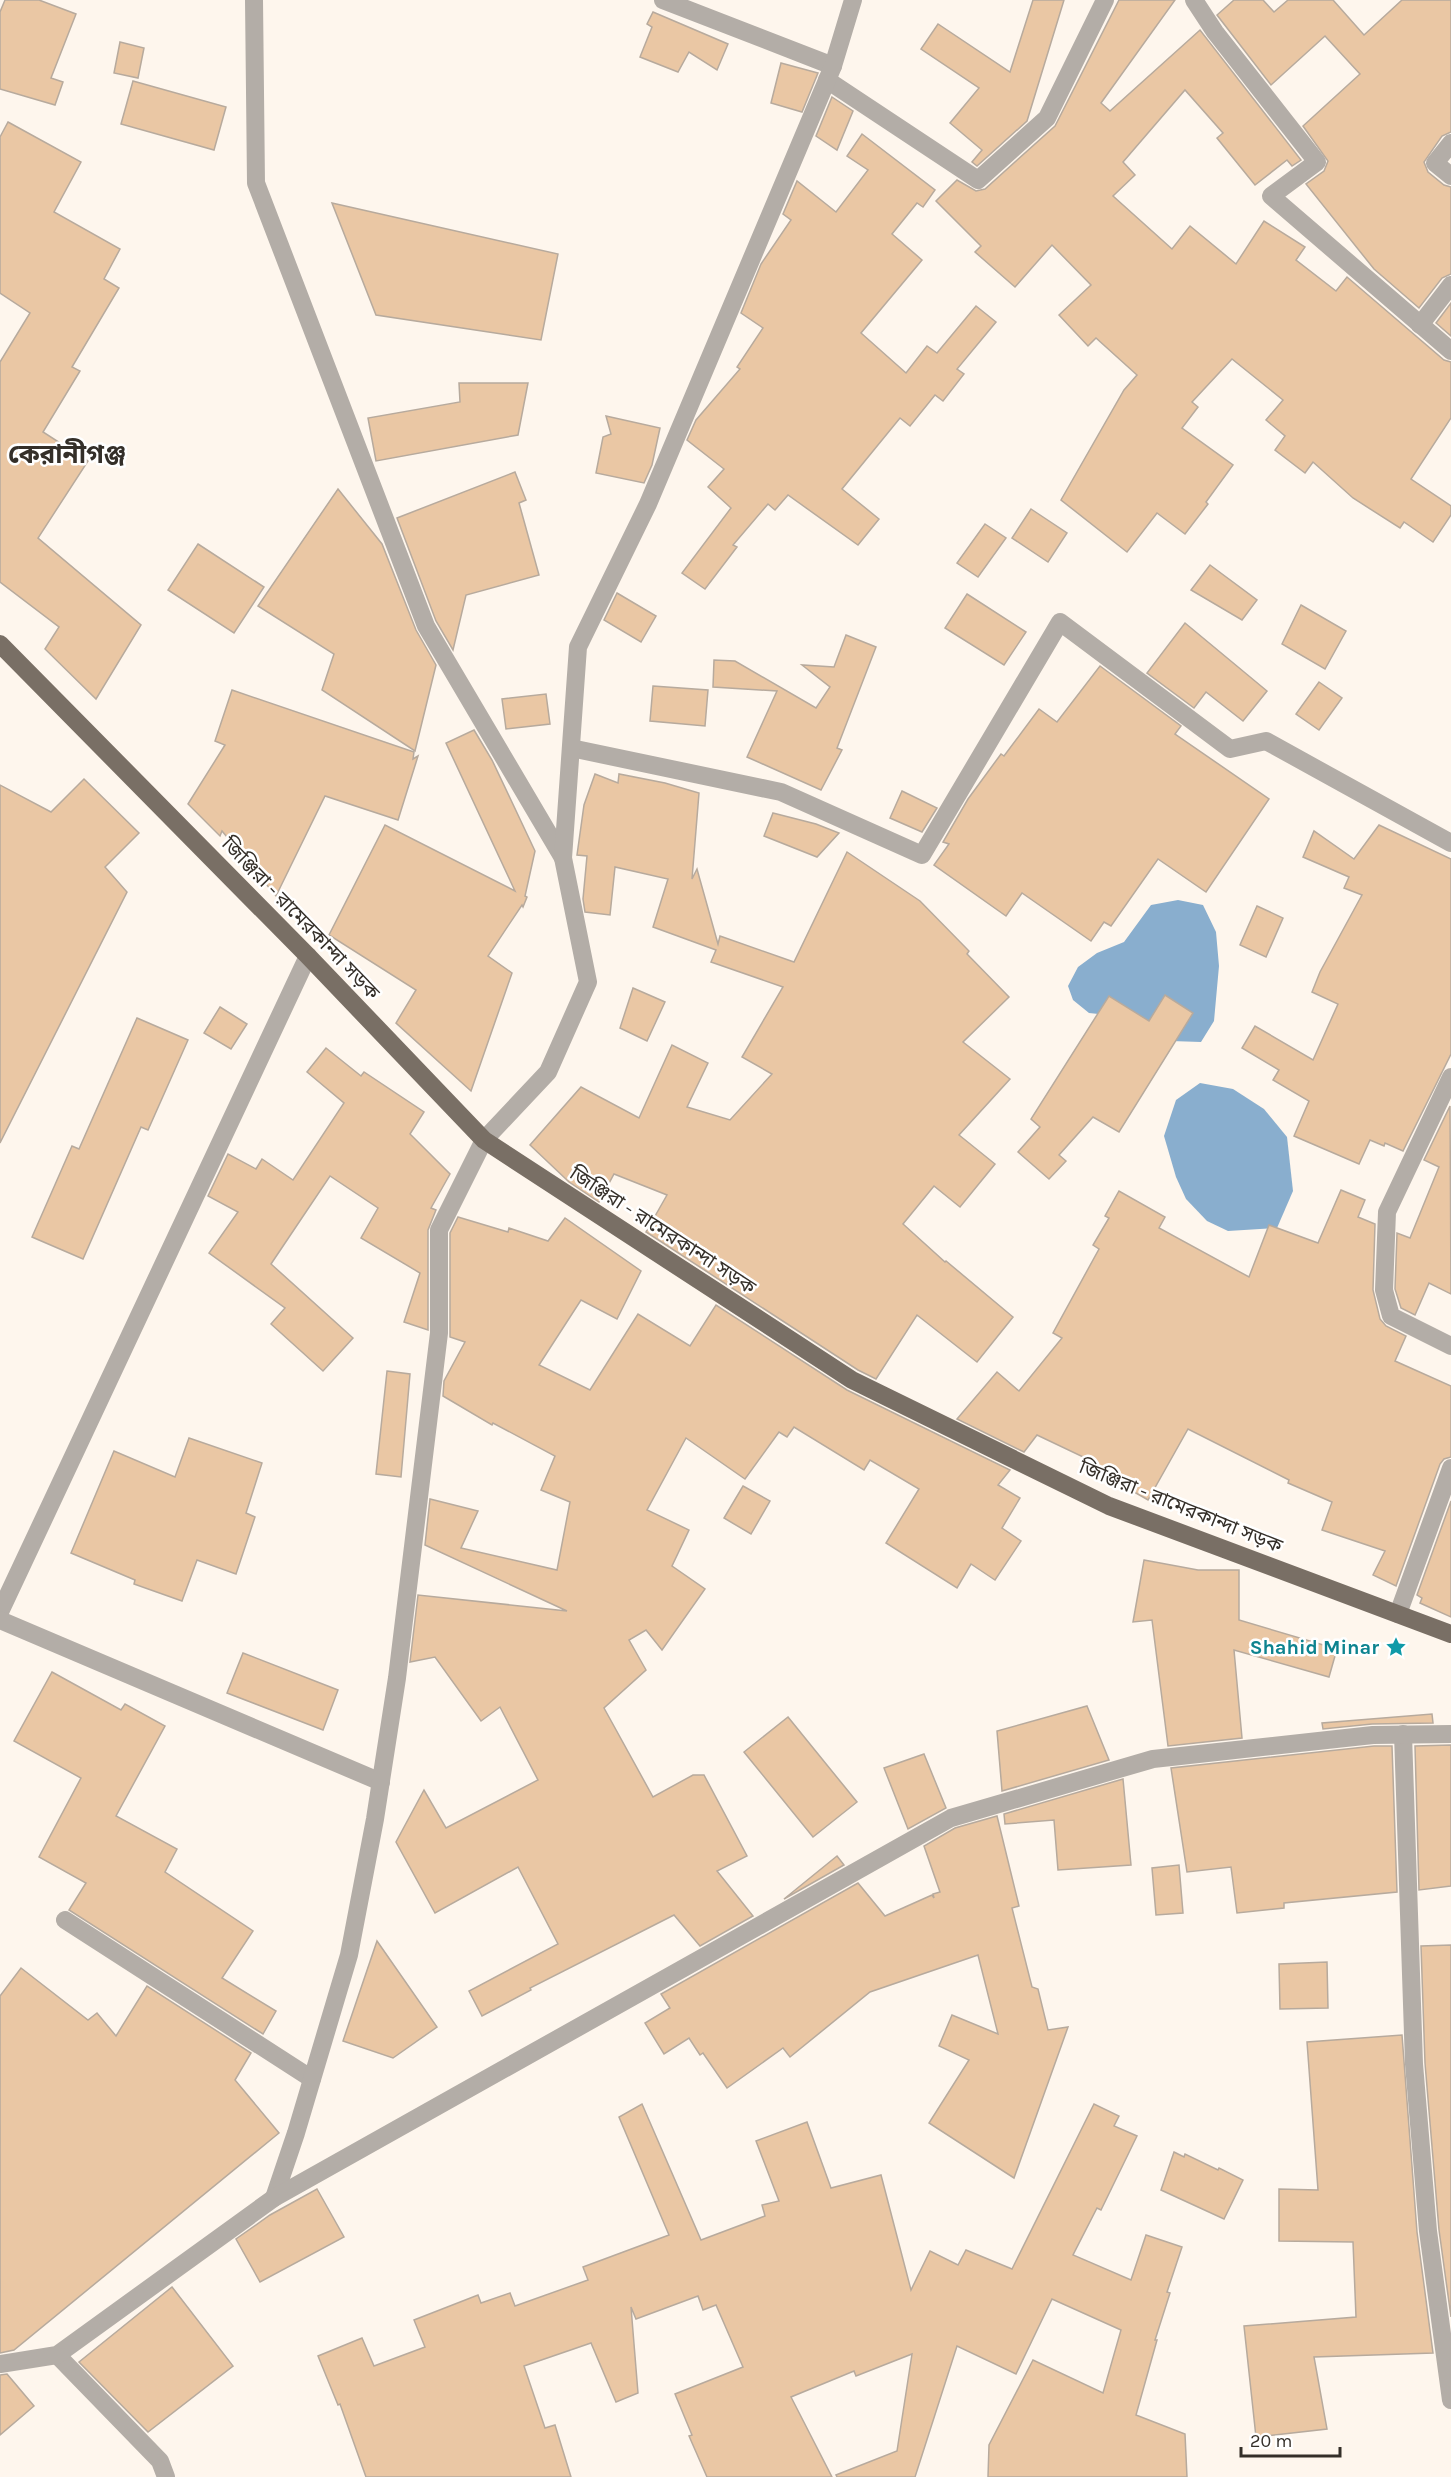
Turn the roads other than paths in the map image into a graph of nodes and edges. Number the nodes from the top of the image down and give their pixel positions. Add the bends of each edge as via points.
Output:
1 (254, 0) edge
2 (663, 0) edge
3 (853, 0) edge
4 (1105, 0) edge
5 (1194, 0) edge
6 (830, 73) junction
7 (1451, 143) edge
8 (1451, 176) edge
9 (1451, 285) edge
10 (1420, 325) junction
11 (1451, 351) edge
12 (0, 644) edge
13 (571, 748) junction
14 (1451, 843) edge
15 (563, 858) junction
16 (308, 956) junction
17 (1451, 1077) edge
18 (484, 1140) junction
19 (1451, 1346) edge
20 (1451, 1468) edge
21 (0, 1612) edge
22 (1398, 1614) junction
23 (0, 1620) edge
24 (1451, 1634) edge
25 (1404, 1734) junction
26 (1451, 1734) edge
27 (381, 1782) junction
28 (65, 1920) dead end
29 (312, 2079) junction
30 (274, 2198) junction
31 (57, 2355) junction
32 (0, 2364) edge
33 (1451, 2400) edge
34 (166, 2477) edge

1 - 15 street via 255,183 426,626
2 - 6 street
3 - 6 street
4 - 6 street via 1047,118 978,180
5 - 10 street via 1317,162 1272,196
6 - 13 street via 648,504 578,647
7 - 8 street via 1435,163
9 - 10 street
10 - 11 street
12 - 16 main road, জিঞ্জিরা - রামেরকান্দা সড়ক
13 - 14 street via 781,792 922,855 1060,622 1230,749 1266,741
13 - 15 street
15 - 18 street via 588,982 548,1072
16 - 18 main road, জিঞ্জিরা - রামেরকান্দা সড়ক
16 - 21 street
17 - 19 street via 1387,1212 1384,1290 1391,1316
18 - 22 main road, জিঞ্জিরা - রামেরকান্দা সড়ক via 852,1380 1109,1506
18 - 27 street via 439,1230 439,1333
20 - 22 street
22 - 24 main road, জিঞ্জিরা - রামেরকান্দা সড়ক
23 - 27 street
25 - 26 street
25 - 30 street via 1153,1759 951,1818
25 - 33 street via 1414,2064 1428,2231
27 - 29 street via 349,1955
28 - 29 street
29 - 30 street
30 - 31 street
31 - 32 street
31 - 34 street via 160,2462

